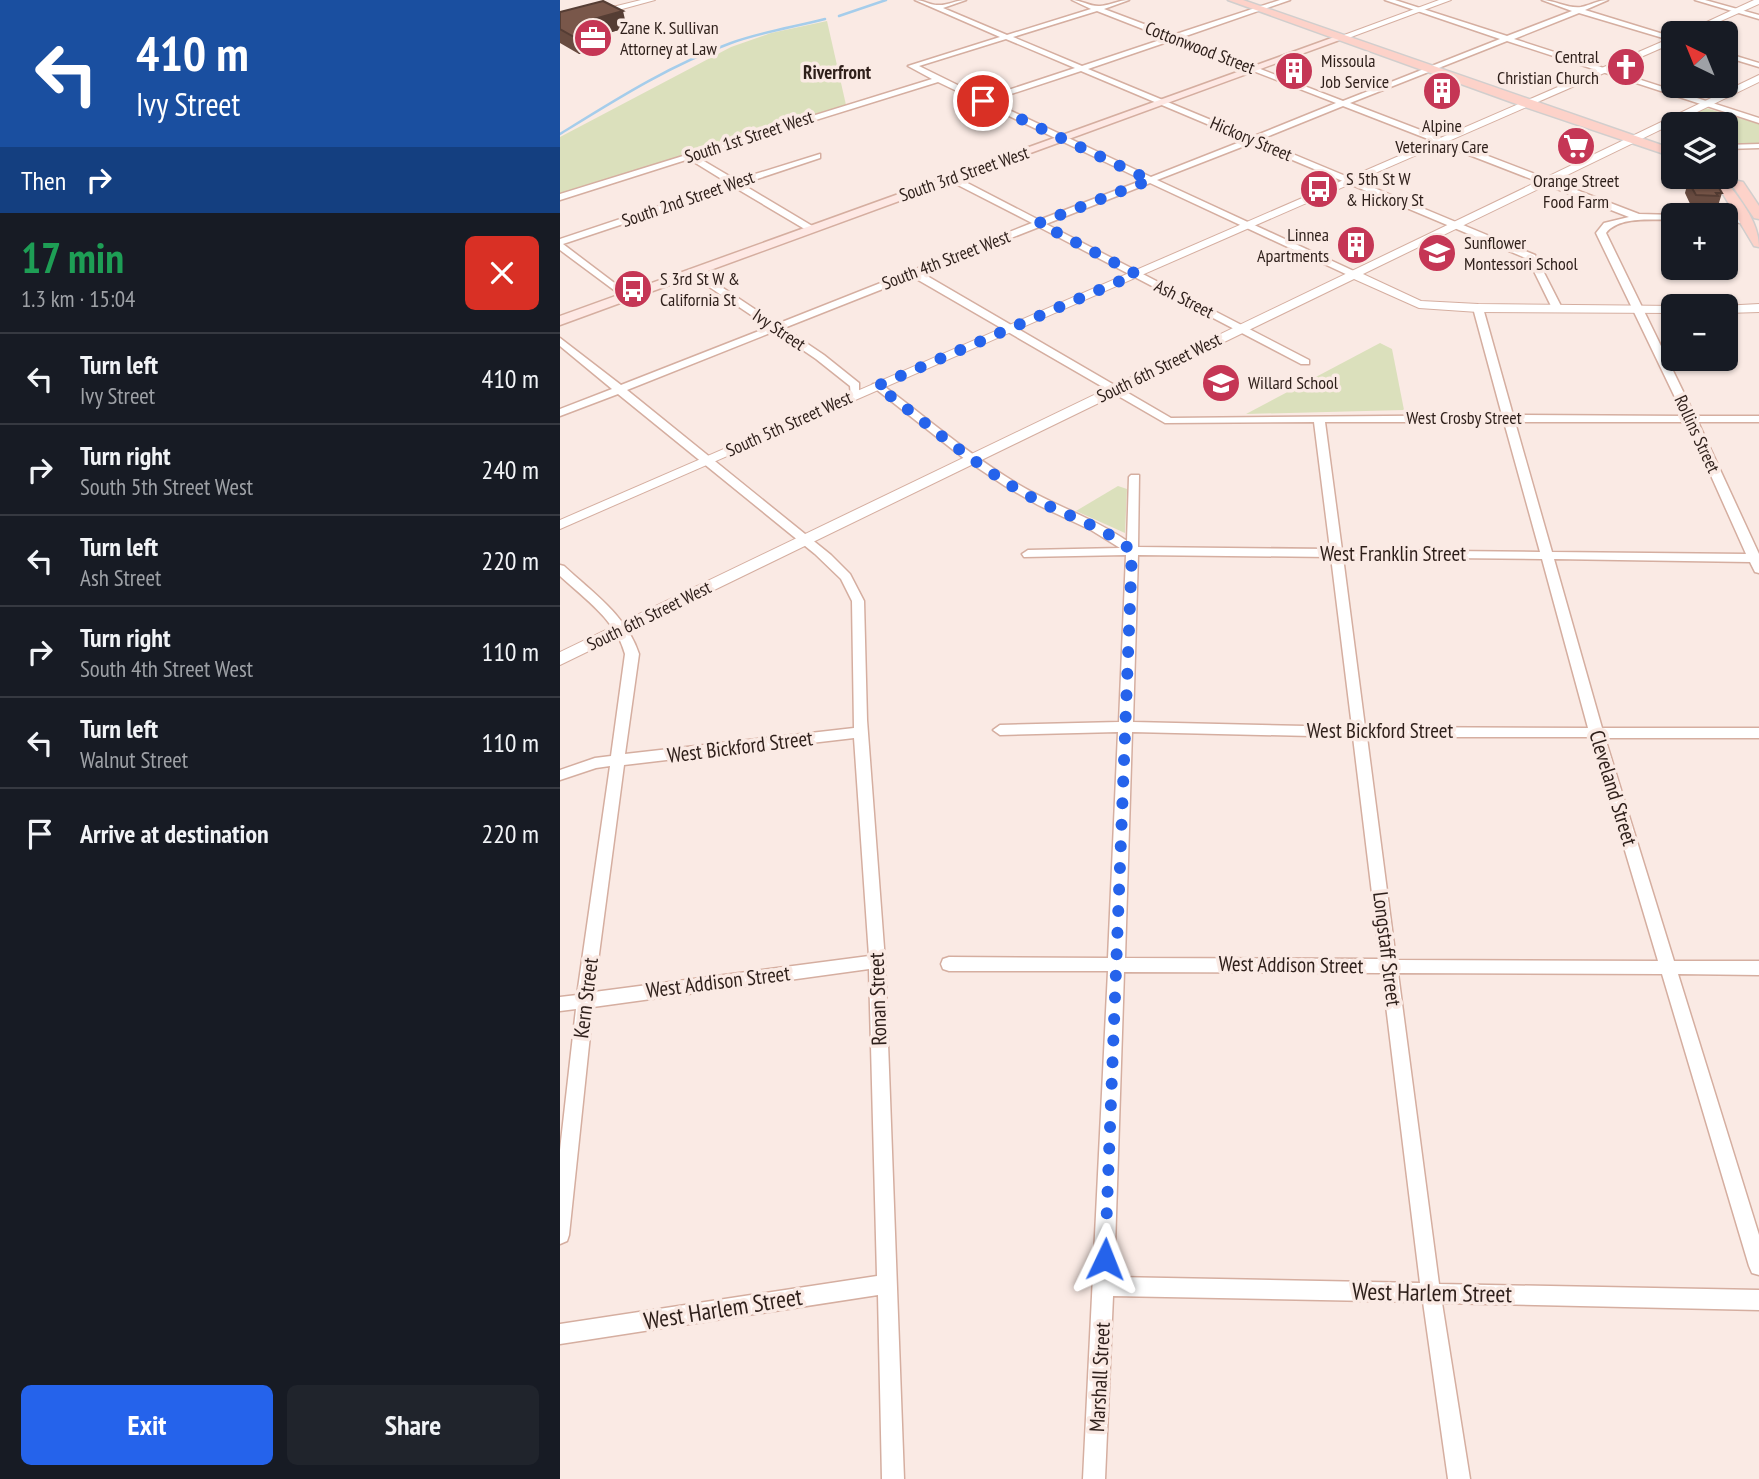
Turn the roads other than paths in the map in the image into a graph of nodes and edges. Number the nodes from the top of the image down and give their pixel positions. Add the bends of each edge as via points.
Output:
1 (650, 0) edge
2 (918, 0) edge
3 (963, 0) edge
4 (1075, 0) edge
5 (1126, 0) edge
6 (1233, 0) edge
7 (1287, 0) edge
8 (1388, 0) edge
9 (1447, 0) edge
10 (1545, 0) edge
11 (1605, 0) edge
12 (1698, 0) edge
13 (1759, 1) edge
14 (936, 8) junction
15 (1098, 9) junction
16 (1259, 9) junction
17 (1419, 10) junction
18 (1579, 10) junction
19 (1737, 11) junction
20 (1759, 17) edge
21 (1714, 21) edge
22 (560, 23) edge
23 (1661, 35) edge
24 (1008, 37) junction
25 (1174, 38) junction
26 (1340, 38) junction
27 (1507, 39) junction
28 (1661, 44) edge
29 (1738, 58) edge
30 (1759, 65) edge
31 (1083, 68) junction
32 (1256, 69) junction
33 (1428, 70) junction
34 (1604, 70) junction
35 (1759, 78) edge
36 (938, 79) junction
37 (983, 101) junction
38 (1164, 102) junction
39 (1345, 103) junction
40 (1526, 104) junction
41 (1707, 104) junction
42 (1759, 121) edge
43 (1063, 139) junction
44 (1251, 140) junction
45 (1444, 141) junction
46 (1633, 142) junction
47 (1759, 146) edge
48 (1738, 147) edge
49 (1661, 150) edge
50 (1661, 155) edge
51 (689, 156) junction
52 (817, 156) dead end
53 (950, 178) junction
54 (1150, 180) junction
55 (1547, 180) junction
56 (1351, 181) junction
57 (735, 184) junction
58 (1738, 186) edge
59 (1725, 189) edge
60 (560, 197) edge
61 (1759, 215) edge
62 (1637, 217) junction
63 (1661, 217) edge
64 (1738, 220) edge
65 (1744, 220) junction
66 (1039, 223) junction
67 (1456, 224) junction
68 (1249, 225) junction
69 (811, 229) junction
70 (1759, 243) edge
71 (560, 244) edge
72 (693, 272) junction
73 (914, 274) junction
74 (1136, 274) junction
75 (1353, 274) junction
76 (626, 296) junction
77 (1478, 308) junction
78 (1557, 308) junction
79 (1638, 309) junction
80 (1661, 309) edge
81 (1738, 309) edge
82 (1759, 309) edge
83 (560, 321) edge
84 (776, 328) junction
85 (1241, 329) junction
86 (1010, 330) junction
87 (560, 341) edge
88 (1305, 362) dead end
89 (877, 386) junction
90 (621, 390) junction
91 (1114, 391) junction
92 (855, 395) junction
93 (560, 413) edge
94 (1509, 418) junction
95 (1691, 418) junction
96 (1319, 419) junction
97 (1759, 419) edge
98 (972, 459) junction
99 (709, 460) junction
100 (1135, 477) dead end
101 (560, 525) edge
102 (806, 540) junction
103 (1132, 551) junction
104 (1337, 553) junction
105 (1028, 554) dead end
106 (1546, 555) junction
107 (1757, 562) edge
108 (560, 569) edge
109 (622, 629) junction
110 (560, 659) edge
111 (1124, 727) junction
112 (1000, 730) dead end
113 (862, 732) junction
114 (1360, 732) junction
115 (1596, 732) junction
116 (1759, 733) edge
117 (618, 761) junction
118 (560, 775) edge
119 (877, 961) junction
120 (949, 964) dead end
121 (1115, 965) junction
122 (1390, 967) junction
123 (1668, 967) junction
124 (1759, 968) edge
125 (585, 999) junction
126 (560, 1003) edge
127 (560, 1235) edge
128 (1759, 1266) edge
129 (886, 1284) junction
130 (1104, 1286) junction
131 (1432, 1293) junction
132 (1759, 1300) edge
133 (560, 1334) edge
134 (893, 1479) edge
135 (1094, 1479) edge
136 (1459, 1479) edge

1 - 22 street
2 - 14 street, Hickory Street
3 - 14 street
4 - 15 street, Cottonwood Street
5 - 15 street
6 - 16 main road
7 - 16 street
8 - 17 street
9 - 17 street, South 3rd Street West
10 - 18 street
11 - 18 street, South 4th Street West
12 - 19 street
13 - 19 street
14 - 24 street, Hickory Street
15 - 24 street
15 - 25 street, Cottonwood Street
16 - 25 street
16 - 26 main road
17 - 26 street, South 3rd Street West
17 - 27 street
18 - 23 street
18 - 27 street, South 4th Street West
19 - 20 street
19 - 21 street
24 - 31 street, Hickory Street
24 - 36 street via 912,66
25 - 31 street
25 - 32 street, Cottonwood Street
26 - 32 main road, South 3rd Street West
26 - 33 main road
27 - 33 street, South 4th Street West
27 - 34 street
28 - 34 street, South 5th Street West
29 - 30 street
31 - 37 street
31 - 38 street, Hickory Street
32 - 38 main road, South 3rd Street West
32 - 39 street, Cottonwood Street
33 - 39 street, South 4th Street West
33 - 40 main road
34 - 40 street, South 5th Street West
34 - 41 street
35 - 41 street, South 6th Street West
36 - 37 street
36 - 51 street, South 1st Street West
37 - 43 street
38 - 43 main road, South 3rd Street West
38 - 44 street, Hickory Street
39 - 44 street, South 4th Street West
39 - 45 street, Cottonwood Street
40 - 45 street, South 5th Street West
40 - 46 main road
41 - 42 street
41 - 46 street, South 6th Street West
43 - 53 main road, South 3rd Street West
43 - 54 street
44 - 54 street, South 4th Street West
44 - 56 street, Hickory Street
45 - 55 street, Cottonwood Street
45 - 56 street, South 5th Street West
46 - 49 main road
46 - 50 main road
46 - 55 street, South 6th Street West
47 - 48 street
51 - 57 street
51 - 60 street, South 1st Street West
52 - 57 street, South 2nd Street West
53 - 66 street, Ash Street
53 - 69 main road, South 3rd Street West
54 - 66 street, South 4th Street West
54 - 68 street
55 - 62 street, Cottonwood Street
55 - 67 street, South 6th Street West
56 - 67 street, Hickory Street
56 - 68 street, South 5th Street West
57 - 69 street
57 - 71 street, South 2nd Street West
58 - 61 main road
59 - 65 main road
62 - 63 street
62 - 79 street, Rollins Street via 1607,225 1601,233
64 - 65 street
65 - 70 main road
66 - 73 street, South 4th Street West
66 - 74 street, Ash Street
67 - 75 street, South 6th Street West
67 - 78 street, Hickory Street via 1532,257
68 - 74 street, South 5th Street West
68 - 75 street
69 - 72 main road, South 3rd Street West
71 - 76 street
72 - 76 main road, South 3rd Street West
72 - 84 street, Ivy Street
73 - 84 street, South 4th Street West
73 - 86 street
74 - 85 street, Ash Street
74 - 86 street, South 5th Street West
75 - 77 street via 1419,304
75 - 85 street, South 6th Street West
76 - 83 main road, South 3rd Street West
77 - 78 street
77 - 94 street, Cleveland Street
78 - 79 street
79 - 80 street
79 - 95 street, Rollins Street
81 - 82 street
84 - 90 street, South 4th Street West
84 - 92 street, Ivy Street via 855,385
85 - 88 street, Ash Street
85 - 91 street, South 6th Street West
86 - 89 street, South 5th Street West
86 - 91 street
87 - 90 street, Ronan Street
89 - 92 street, South 5th Street West
89 - 98 street
90 - 93 street, South 4th Street West
90 - 99 street, Ronan Street
91 - 96 street, West Crosby Street via 1169,421
91 - 98 street, South 6th Street West
92 - 99 street, South 5th Street West
94 - 95 street, West Crosby Street
94 - 96 street, West Crosby Street
94 - 106 street, Cleveland Street
95 - 97 street, West Crosby Street
95 - 107 street, Rollins Street
96 - 104 street, Longstaff Street
98 - 102 street, South 6th Street West
98 - 103 street via 1027,495 1116,537
99 - 101 street, South 5th Street West
99 - 102 street, Ronan Street
100 - 103 street, Marshall Street
102 - 109 street, South 6th Street West
102 - 113 street, Ronan Street via 840,568 858,601
103 - 104 street, West Franklin Street
103 - 105 street, West Franklin Street
103 - 111 street, Marshall Street
104 - 106 street, West Franklin Street
104 - 114 street, Longstaff Street
106 - 107 street, West Franklin Street
106 - 115 street, Cleveland Street
108 - 109 street
109 - 110 street, South 6th Street West
109 - 117 street, Kern Street via 632,654
111 - 112 street, West Bickford Street
111 - 114 street, West Bickford Street
111 - 121 street, Marshall Street
113 - 117 street, West Bickford Street
113 - 119 street, Ronan Street
114 - 115 street, West Bickford Street
114 - 122 street, Longstaff Street
115 - 116 street, West Bickford Street
115 - 123 street, Cleveland Street
117 - 118 street, West Bickford Street via 588,764
117 - 125 street, Kern Street
119 - 125 street, West Addison Street
119 - 129 street, Ronan Street
120 - 121 street, West Addison Street
121 - 122 street, West Addison Street
121 - 130 street, Marshall Street
122 - 123 street, West Addison Street
122 - 131 street, Longstaff Street
123 - 124 street, West Addison Street
123 - 128 street, Cleveland Street
125 - 126 street, West Addison Street
125 - 127 street, Kern Street
129 - 133 street, West Harlem Street
129 - 134 street, Ronan Street
130 - 131 street, West Harlem Street
130 - 135 street, Marshall Street
131 - 132 street, West Harlem Street
131 - 136 street, Longstaff Street

